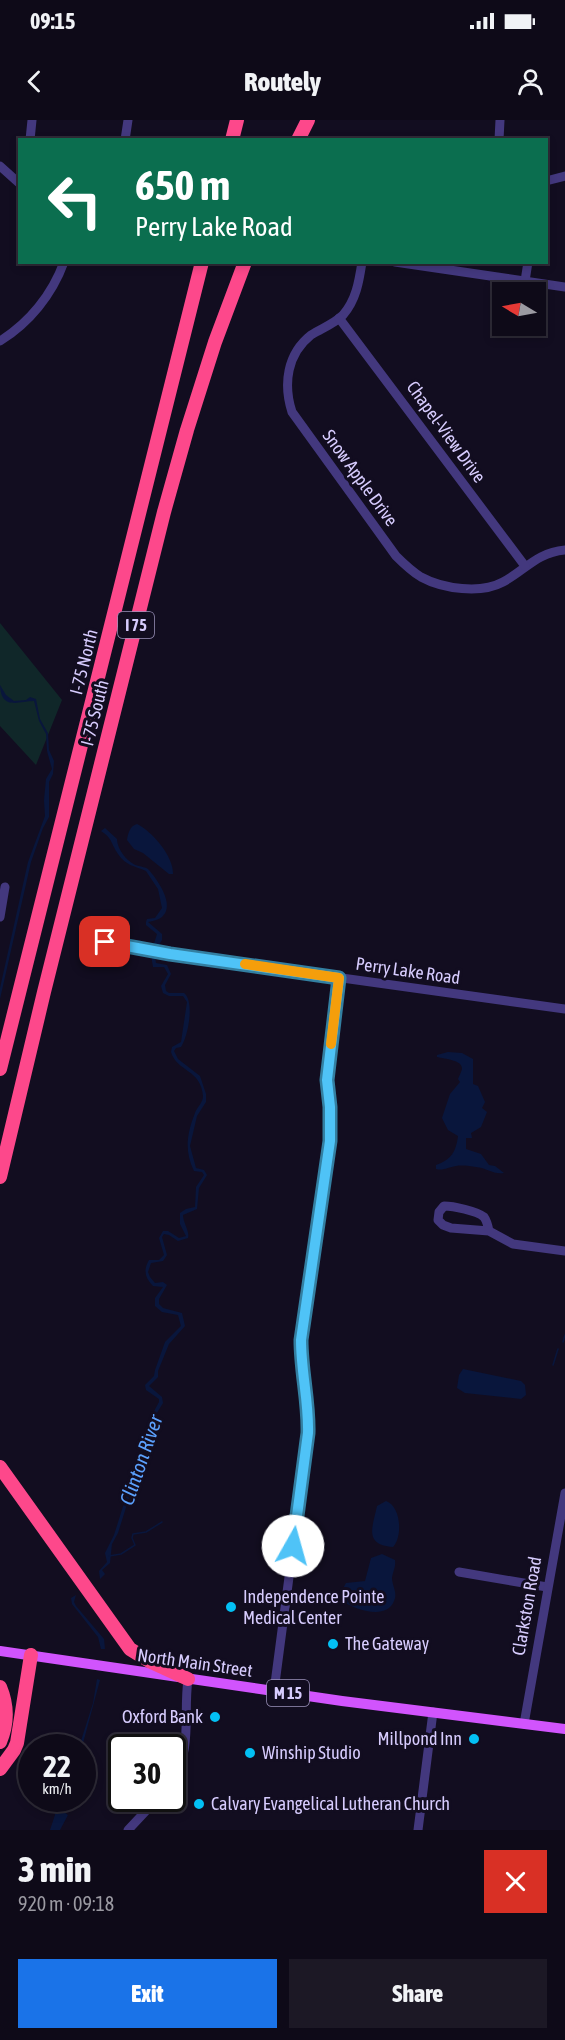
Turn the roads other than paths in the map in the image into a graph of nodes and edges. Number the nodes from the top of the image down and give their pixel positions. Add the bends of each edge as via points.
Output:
1 (32, 120) edge
2 (128, 120) edge
3 (237, 120) edge
4 (308, 120) edge
5 (500, 120) edge
6 (30, 138) edge
7 (125, 138) edge
8 (232, 138) edge
9 (299, 138) edge
10 (499, 138) edge
11 (0, 166) edge
12 (565, 176) edge
13 (548, 180) edge
14 (18, 182) edge
15 (63, 264) edge
16 (201, 264) edge
17 (244, 264) edge
18 (362, 264) edge
19 (409, 264) edge
20 (528, 264) edge
21 (525, 281) junction
22 (565, 287) edge
23 (339, 318) junction
24 (0, 341) edge
25 (565, 550) edge
26 (525, 566) junction
27 (5, 887) dead end
28 (0, 917) edge
29 (105, 942) dead end
30 (339, 978) junction
31 (565, 1009) edge
32 (0, 1069) edge
33 (4, 1162) junction
34 (0, 1177) edge
35 (0, 1185) edge
36 (489, 1231) junction
37 (565, 1251) edge
38 (0, 1467) edge
39 (565, 1496) edge
40 (459, 1572) dead end
41 (547, 1587) junction
42 (0, 1650) edge
43 (31, 1655) junction
44 (188, 1679) junction
45 (0, 1687) edge
46 (274, 1691) junction
47 (433, 1712) junction
48 (524, 1724) junction
49 (565, 1729) edge
50 (185, 1734) edge
51 (0, 1742) edge
52 (0, 1769) edge
53 (145, 1812) edge
54 (128, 1830) edge
55 (418, 1830) edge

1 - 6 street
2 - 7 street
3 - 8 highway
4 - 9 highway
5 - 10 street
11 - 14 street
12 - 13 street
15 - 24 street via 43,303
16 - 32 highway, I-75 North / I 75
17 - 33 highway, I-75 South / I 75 via 208,364 167,502
18 - 23 street, Snow Apple Drive via 354,299
19 - 21 street
20 - 21 street
21 - 22 street
23 - 26 street, Chapel-View Drive
23 - 26 street, Snow Apple Drive via 312,334 293,356 287,396 292,412 396,556 427,580 467,588 500,584
25 - 26 street, Snow Apple Drive via 540,556
27 - 28 street
29 - 30 street, Perry Lake Road
30 - 31 street, Perry Lake Road
30 - 46 street via 327,1080 330,1141 301,1340 308,1433
33 - 34 highway, I-75 South / I 75
33 - 35 highway
36 - 36 street via 443,1225 438,1220 439,1212 444,1206 452,1206 482,1215
36 - 37 street via 513,1244
38 - 44 highway via 130,1649
39 - 41 street, Clarkston Road
40 - 41 street
41 - 48 street, Clarkston Road
42 - 43 main road, North Main Street / M 15
43 - 44 main road, North Main Street / M 15
43 - 52 highway via 17,1743
44 - 46 main road, North Main Street / M 15
44 - 50 street
45 - 51 highway via 7,1712
46 - 47 main road, North Main Street / M 15
47 - 48 main road, North Main Street / M 15
47 - 55 street
48 - 49 main road, North Main Street / M 15
53 - 54 street

